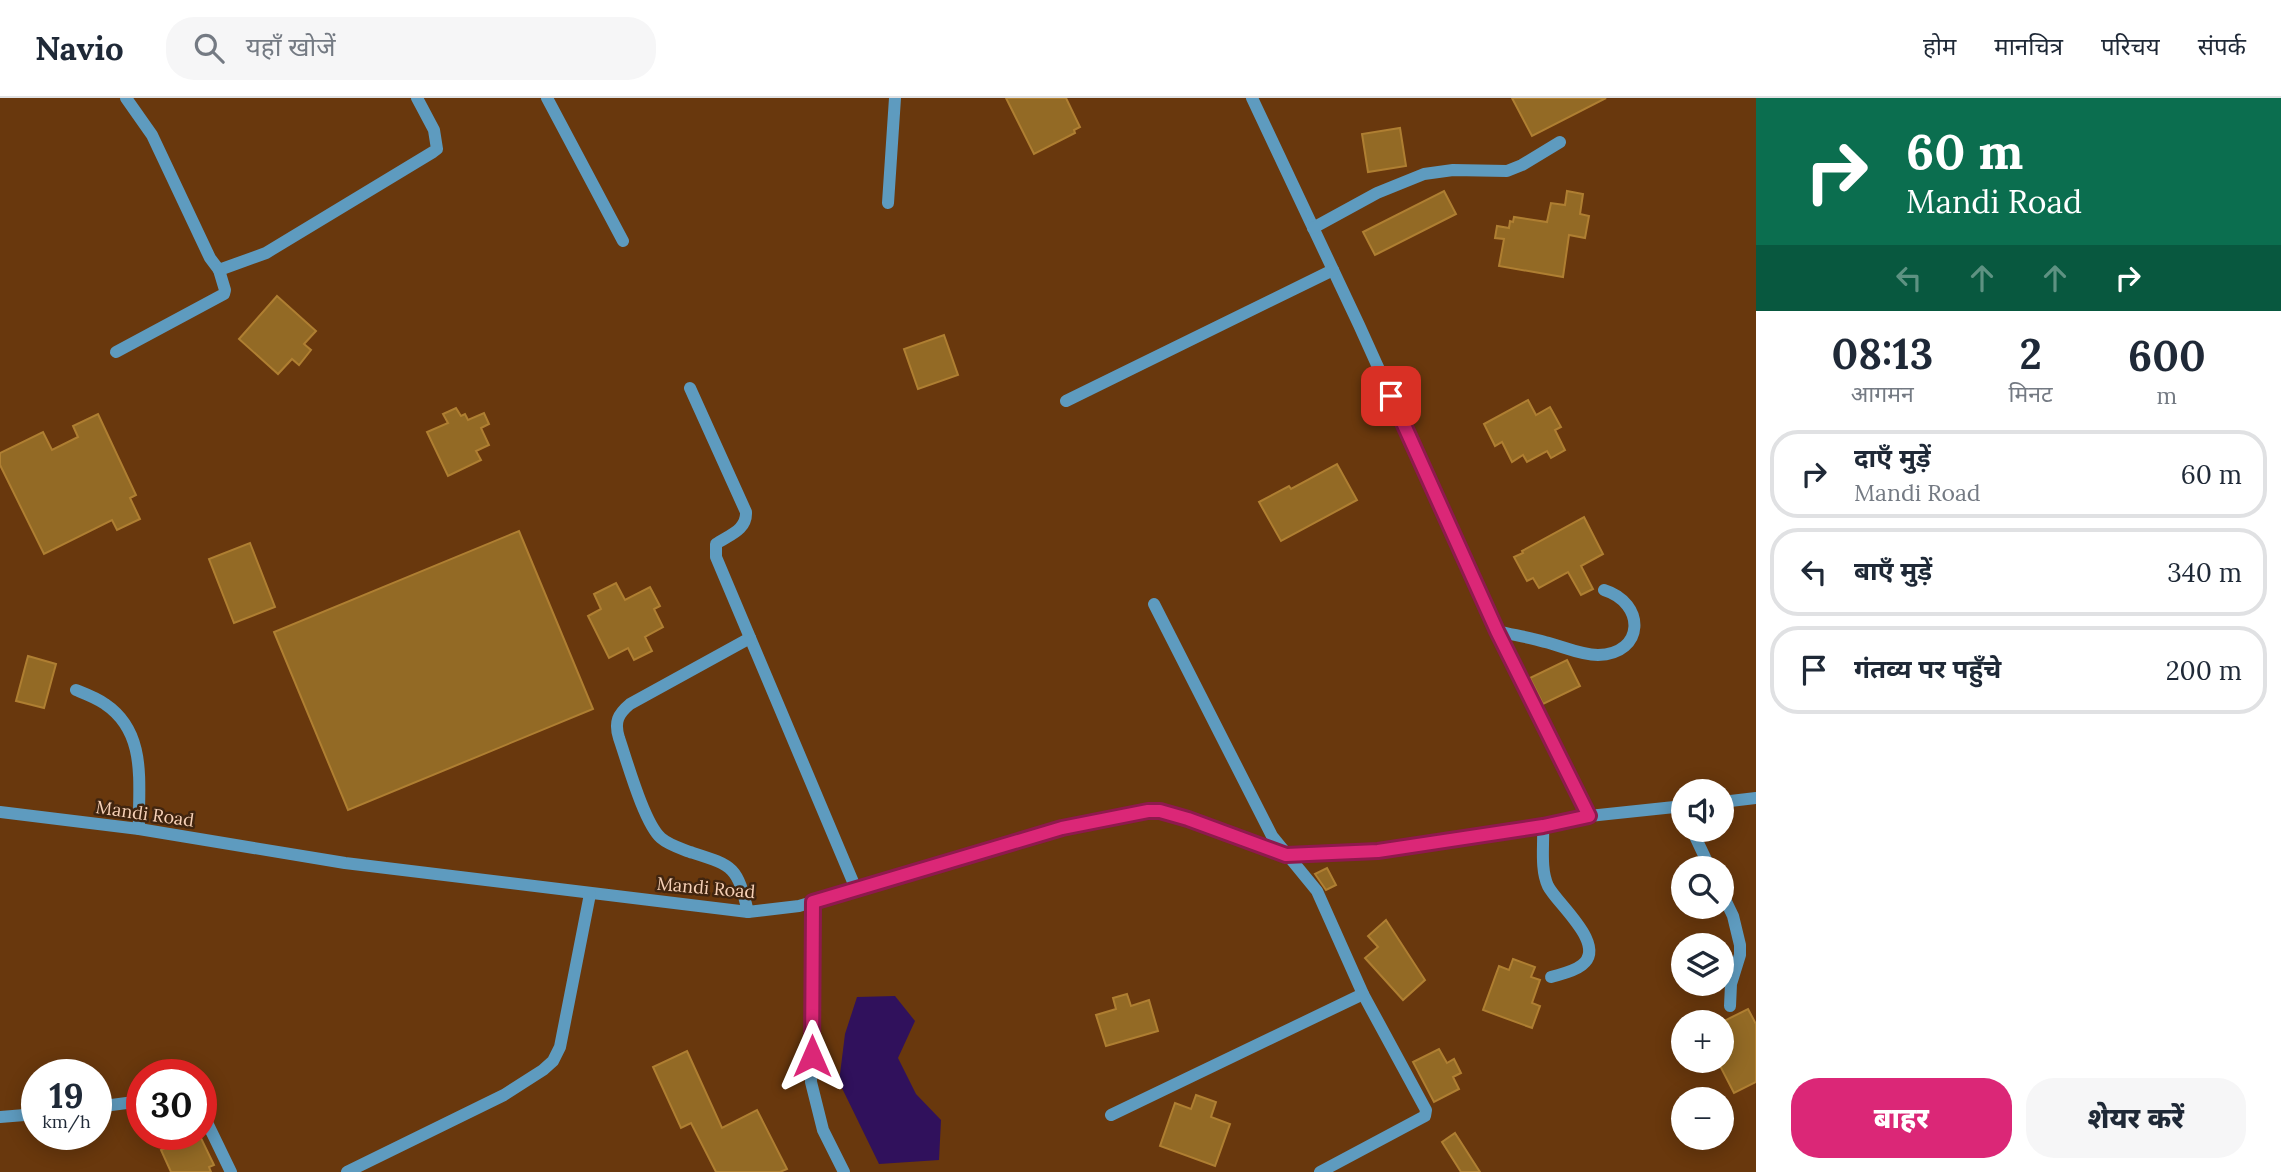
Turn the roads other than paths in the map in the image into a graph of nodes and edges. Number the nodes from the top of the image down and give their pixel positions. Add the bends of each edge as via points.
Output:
1 (126, 98) edge
2 (417, 98) edge
3 (547, 98) edge
4 (895, 98) edge
5 (1252, 98) edge
6 (1560, 142) dead end
7 (888, 203) dead end
8 (1313, 228) junction
9 (622, 241) dead end
10 (219, 270) junction
11 (1333, 270) junction
12 (116, 352) dead end
13 (690, 388) dead end
14 (1066, 401) dead end
15 (1604, 590) dead end
16 (1154, 604) dead end
17 (1497, 631) junction
18 (750, 638) junction
19 (76, 690) dead end
20 (1756, 798) edge
21 (1734, 801) edge
22 (1671, 809) edge
23 (0, 812) edge
24 (1589, 816) junction
25 (1543, 826) junction
26 (139, 829) junction
27 (1286, 855) junction
28 (856, 889) junction
29 (590, 894) junction
30 (813, 902) junction
31 (748, 912) junction
32 (1734, 919) edge
33 (1551, 977) dead end
34 (1363, 994) junction
35 (1730, 1006) dead end
36 (21, 1115) edge
37 (1111, 1115) dead end
38 (0, 1117) edge
39 (217, 1143) edge
40 (231, 1172) edge
41 (347, 1172) edge
42 (844, 1172) edge
43 (1320, 1172) edge

1 - 10 street via 152,135
2 - 10 street via 437,149 266,253
3 - 9 street
4 - 7 street
5 - 8 street
6 - 8 street via 1507,172 1424,174
8 - 11 street
10 - 12 street via 224,294
11 - 14 street
11 - 17 street
13 - 18 street via 746,512 744,524 716,544 715,551
15 - 17 street via 1621,598 1636,620 1630,641 1622,649 1587,654
16 - 27 street via 1272,836
17 - 24 street
18 - 28 street
18 - 31 street via 630,704 616,725 654,830 669,843 732,869
19 - 26 street via 104,703 131,730 137,753
20 - 21 street
22 - 24 street, Mandi Road
23 - 26 street, Mandi Road
24 - 25 street, Mandi Road
25 - 27 street, Mandi Road via 1378,851
25 - 33 street via 1546,882 1588,942 1583,965
26 - 29 street, Mandi Road via 345,863
27 - 28 street, Mandi Road via 1188,819 1148,811 1062,828
27 - 34 street via 1317,891
28 - 30 street, Mandi Road
29 - 31 street, Mandi Road
29 - 41 street via 560,1047 553,1061 504,1095
30 - 31 street, Mandi Road
30 - 42 street via 811,1082 823,1130
32 - 35 street via 1741,955 1731,984
34 - 37 street
34 - 43 street via 1426,1114
36 - 38 street
39 - 40 street

